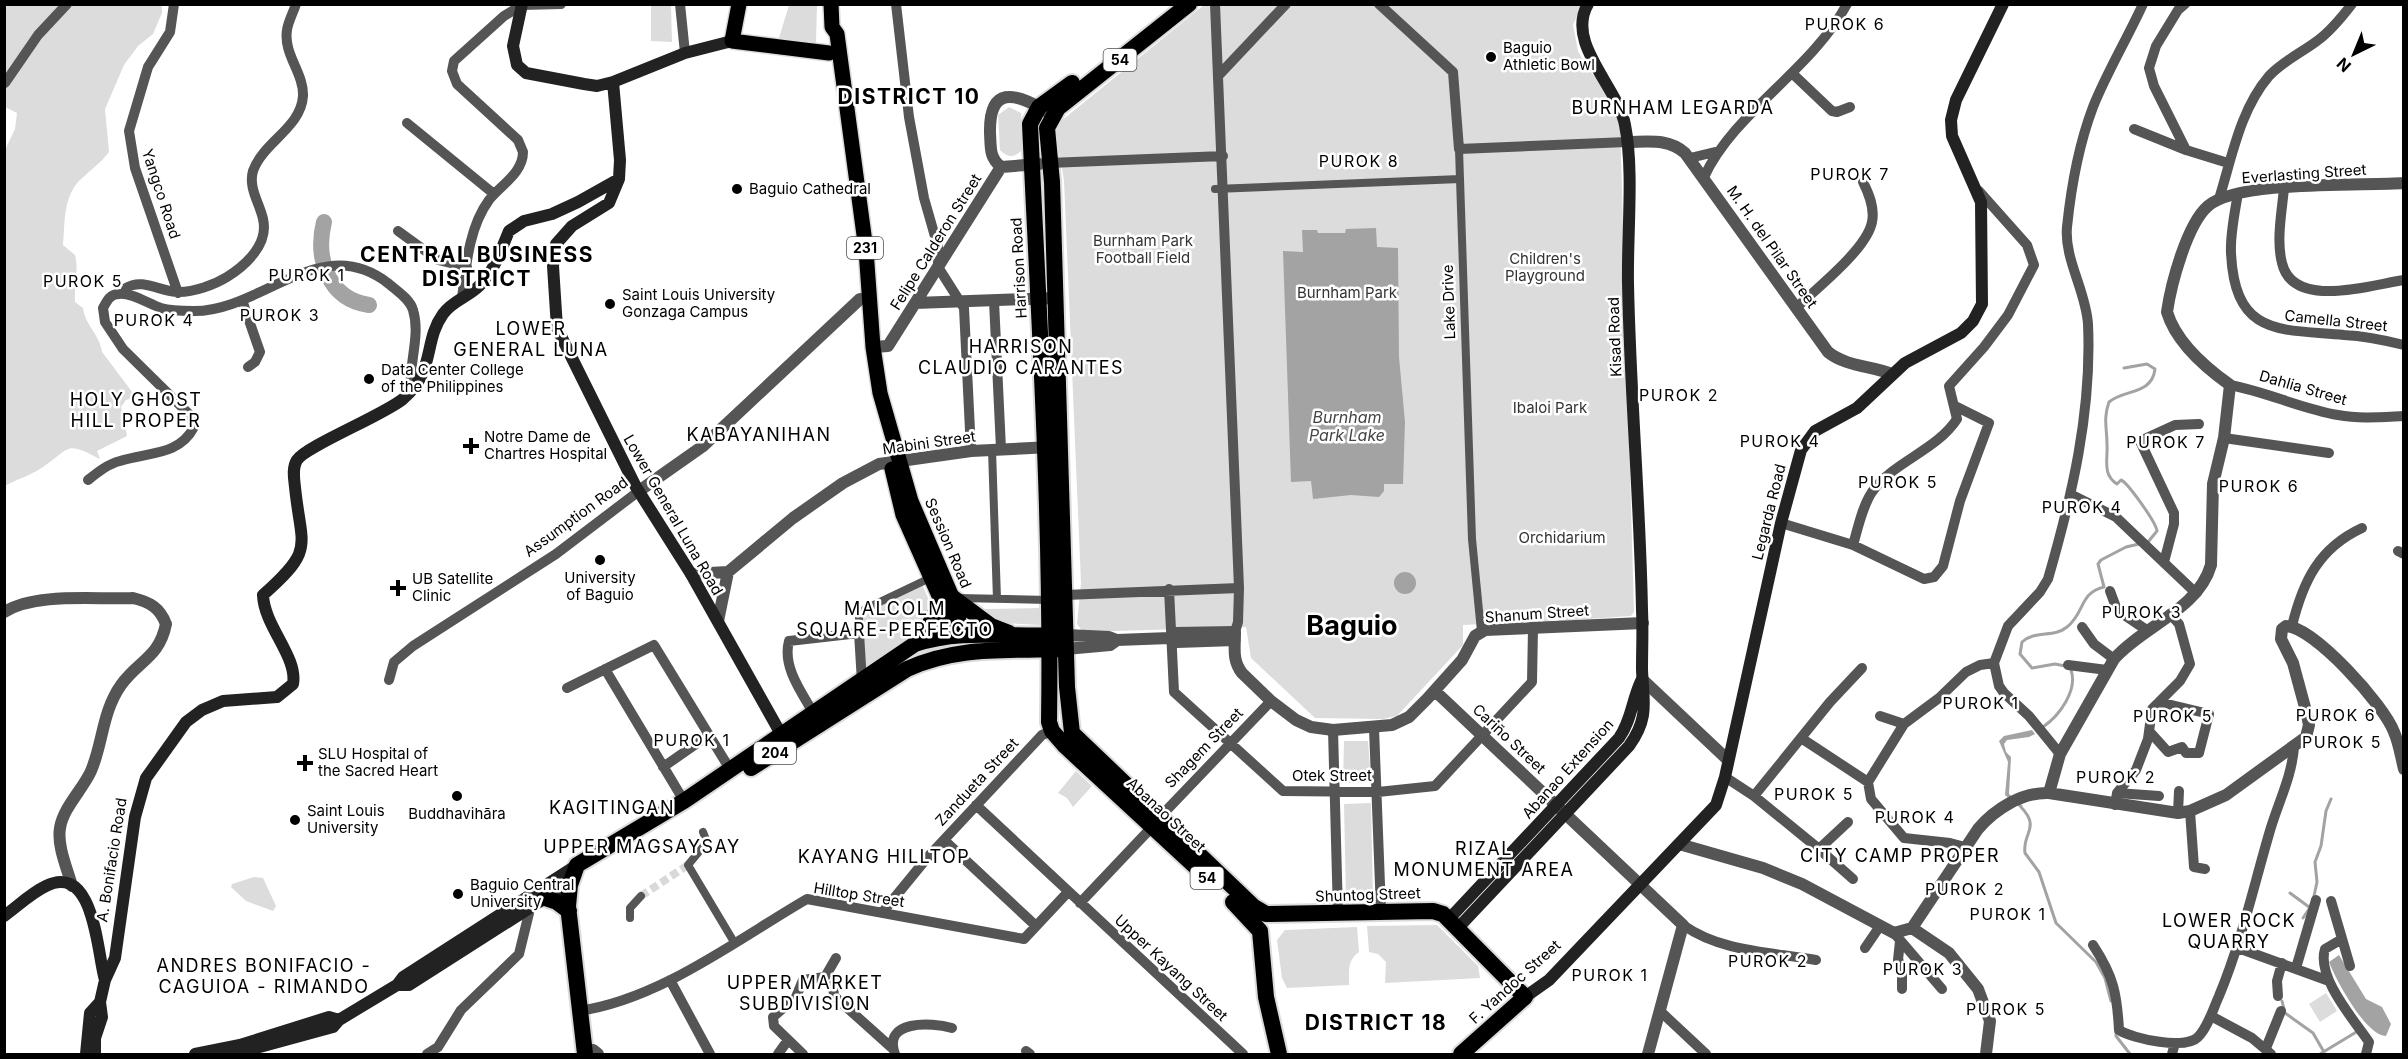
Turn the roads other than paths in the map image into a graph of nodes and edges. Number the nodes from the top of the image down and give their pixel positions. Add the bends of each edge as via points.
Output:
1 (67, 4) edge
2 (174, 4) edge
3 (296, 4) edge
4 (561, 4) edge
5 (680, 4) edge
6 (740, 4) edge
7 (831, 4) edge
8 (896, 4) edge
9 (1175, 4) edge
10 (1189, 4) edge
11 (1215, 4) edge
12 (1287, 4) edge
13 (1379, 4) edge
14 (1588, 4) edge
15 (1847, 4) edge
16 (2003, 4) edge
17 (2143, 4) edge
18 (2185, 4) edge
19 (2352, 4) edge
20 (522, 5) edge
21 (832, 27) junction
22 (732, 41) junction
23 (685, 53) junction
24 (829, 53) junction
25 (1792, 74) junction
26 (1219, 75) junction
27 (5, 82) edge
28 (613, 82) junction
29 (1850, 107) dead end
30 (1046, 111) junction
31 (407, 123) dead end
32 (2134, 129) dead end
33 (1627, 142) junction
34 (1460, 149) junction
35 (2186, 150) junction
36 (1715, 152) junction
37 (1223, 156) junction
38 (1690, 158) junction
39 (1049, 163) junction
40 (2228, 163) junction
41 (1032, 165) junction
42 (1001, 167) junction
43 (1704, 177) junction
44 (619, 179) junction
45 (1460, 180) junction
46 (1863, 182) dead end
47 (2403, 183) edge
48 (1223, 188) junction
49 (2284, 188) junction
50 (1979, 191) junction
51 (2238, 193) junction
52 (494, 194) junction
53 (2219, 199) junction
54 (398, 231) dead end
55 (467, 267) junction
56 (938, 267) junction
57 (2403, 280) edge
58 (178, 293) junction
59 (126, 294) junction
60 (462, 298) junction
61 (1047, 298) junction
62 (860, 299) junction
63 (242, 300) junction
64 (994, 301) junction
65 (963, 302) junction
66 (915, 303) junction
67 (1796, 308) junction
68 (2403, 345) edge
69 (873, 347) junction
70 (248, 367) dead end
71 (1892, 374) junction
72 (2230, 385) junction
73 (411, 392) junction
74 (1955, 406) junction
75 (2403, 416) edge
76 (2199, 424) dead end
77 (2224, 438) junction
78 (1052, 447) junction
79 (996, 449) junction
80 (971, 451) junction
81 (2329, 453) dead end
82 (894, 460) junction
83 (87, 480) dead end
84 (638, 489) junction
85 (2072, 495) junction
86 (1781, 523) junction
87 (2362, 528) dead end
88 (1853, 545) junction
89 (2164, 562) junction
90 (728, 572) junction
91 (691, 574) junction
92 (930, 578) junction
93 (1239, 588) junction
94 (1169, 589) junction
95 (2110, 591) dead end
96 (2196, 593) junction
97 (1058, 597) junction
98 (946, 598) junction
99 (998, 599) junction
100 (4, 612) edge
101 (2170, 614) junction
102 (718, 621) junction
103 (1642, 623) junction
104 (2292, 626) junction
105 (2082, 627) dead end
106 (1533, 628) junction
107 (1481, 631) junction
108 (2148, 631) junction
109 (859, 633) junction
110 (956, 634) junction
111 (1235, 636) junction
112 (1021, 637) junction
113 (1170, 638) junction
114 (1058, 642) junction
115 (915, 644) junction
116 (980, 651) junction
117 (1994, 663) junction
118 (2111, 664) junction
119 (2068, 665) dead end
120 (1862, 668) dead end
121 (605, 669) junction
122 (907, 669) junction
123 (1642, 679) junction
124 (389, 680) dead end
125 (862, 682) junction
126 (567, 688) dead end
127 (1435, 691) junction
128 (1271, 701) junction
129 (2159, 702) junction
130 (814, 714) junction
131 (1880, 716) dead end
132 (1904, 724) junction
133 (1374, 728) junction
134 (1333, 730) junction
135 (1052, 731) junction
136 (2150, 732) junction
137 (709, 735) junction
138 (781, 735) junction
139 (1482, 735) junction
140 (1801, 738) junction
141 (1229, 743) junction
142 (2294, 747) junction
143 (2060, 754) junction
144 (1728, 760) junction
145 (663, 767) junction
146 (2403, 769) edge
147 (731, 771) junction
148 (1725, 777) junction
149 (1868, 782) junction
150 (2179, 791) dead end
151 (1335, 792) junction
152 (1378, 792) junction
153 (2049, 793) junction
154 (1754, 796) junction
155 (2159, 796) dead end
156 (2116, 799) junction
157 (684, 801) junction
158 (976, 805) junction
159 (1562, 809) junction
160 (2184, 812) junction
161 (1156, 822) junction
162 (1848, 822) dead end
163 (703, 832) dead end
164 (944, 840) junction
165 (1679, 844) junction
166 (1965, 847) junction
167 (1819, 849) junction
168 (2205, 868) dead end
169 (1208, 871) junction
170 (1853, 879) dead end
171 (568, 880) junction
172 (1641, 884) junction
173 (72, 886) junction
174 (1068, 892) junction
175 (641, 896) tunnel mouth
176 (545, 898) junction
177 (2316, 900) dead end
178 (2331, 901) dead end
179 (1080, 903) junction
180 (574, 908) junction
181 (1254, 908) joint
182 (530, 909) junction
183 (1381, 911) junction
184 (882, 913) junction
185 (1338, 914) junction
186 (1285, 915) junction
187 (4, 916) edge
188 (630, 918) dead end
189 (1454, 923) junction
190 (1683, 925) junction
191 (1036, 926) junction
192 (1880, 926) junction
193 (1912, 928) junction
194 (1260, 931) junction
195 (1897, 937) junction
196 (2342, 939) junction
197 (734, 942) junction
198 (2093, 945) dead end
199 (1865, 948) dead end
200 (2238, 948) junction
201 (836, 958) dead end
202 (1816, 960) dead end
203 (2282, 963) junction
204 (2350, 966) dead end
205 (2296, 968) junction
206 (105, 980) junction
207 (670, 980) junction
208 (2329, 981) junction
209 (833, 985) dead end
210 (397, 986) junction
211 (1902, 989) dead end
212 (1942, 989) dead end
213 (2278, 996) dead end
214 (1525, 997) junction
215 (100, 1002) junction
216 (583, 1011) junction
217 (1660, 1011) junction
218 (2281, 1011) dead end
219 (2211, 1016) junction
220 (339, 1020) junction
221 (952, 1028) dead end
222 (788, 1040) junction
223 (2175, 1043) junction
224 (894, 1051) edge
225 (2268, 1051) edge
226 (591, 1053) edge
227 (86, 1054) edge
228 (95, 1054) edge
229 (195, 1054) edge
230 (234, 1054) edge
231 (427, 1054) edge
232 (710, 1054) edge
233 (778, 1054) edge
234 (803, 1054) edge
235 (1243, 1054) edge
236 (1279, 1054) edge
237 (1461, 1054) edge
238 (1648, 1054) edge
239 (1706, 1054) edge
240 (1986, 1054) edge
241 (2172, 1054) edge
242 (2366, 1054) edge

1 - 27 street via 38,35
2 - 58 street, Yangco Road via 171,32 148,67 129,131 135,168
3 - 58 street via 286,39 301,83 302,104 253,172 253,189 265,231 261,242 226,278
4 - 20 street
5 - 23 street
6 - 22 main road
7 - 21 main road, Session Road / 231
8 - 56 street via 909,117 924,198 938,246
9 - 30 highway, 54
10 - 30 highway, 54
11 - 26 street
12 - 26 street
13 - 34 street, Lake Drive via 1453,72
14 - 33 main road, Kisad Road via 1582,18 1583,35 1596,66 1618,101
15 - 25 street via 1832,28
16 - 50 main road, Legarda Road via 1956,100 1951,120 1952,136
17 - 85 street via 2093,108 2070,200 2067,243 2086,303 2088,325 2082,431
18 - 35 street via 2156,46 2149,68
19 - 40 street via 2325,35 2292,57 2264,84 2251,103
20 - 28 main road via 513,50 521,70 597,86
20 - 52 street via 462,51 452,66 454,80 460,87 522,146 521,164
21 - 24 main road, Session Road / 231 via 827,34
21 - 69 main road, Session Road / 231 via 837,34 866,250
22 - 23 main road
22 - 24 main road
23 - 28 main road
24 - 62 main road, Session Road / 231
25 - 29 street via 1832,111
25 - 36 street
26 - 37 street
28 - 44 main road, Lower General Luna Road
30 - 39 highway, Harrison Road / 54
30 - 41 highway, Harrison Road / 54 via 1030,124
30 - 42 street via 1022,98 1009,97 992,108 991,156
31 - 52 street
32 - 35 street
33 - 34 street
33 - 38 street, M. H. del Pilar Street via 1669,143
33 - 103 main road, Kisad Road via 1628,284
34 - 45 street, Lake Drive
35 - 40 street
36 - 38 street
36 - 43 street
37 - 39 street
37 - 48 street
38 - 43 street, M. H. del Pilar Street
39 - 41 street, Felipe Calderon Street
39 - 61 highway, Harrison Road / 54
40 - 53 street
41 - 42 street, Felipe Calderon Street
41 - 61 highway, Harrison Road / 54
42 - 56 street, Felipe Calderon Street
43 - 67 street, M. H. del Pilar Street
44 - 60 main road, A. Bonifacio Road via 552,214 515,225 486,278
44 - 84 main road, Lower General Luna Road via 609,203 572,226 556,244 555,311 561,339
45 - 48 street
45 - 107 street, Lake Drive via 1472,539
46 - 67 street via 1873,214 1868,233 1843,266
47 - 49 street, Everlasting Street
48 - 93 street
49 - 51 street, Everlasting Street
49 - 57 street via 2281,260 2287,276 2302,288 2326,292
50 - 71 main road, Legarda Road via 1979,313 1961,333
50 - 74 street via 2027,245 2034,266 1996,331 1953,379 1949,391
51 - 53 street, Everlasting Street
51 - 68 street, Camella Street via 2232,266 2238,289 2256,318 2272,328
52 - 55 street via 477,221
53 - 72 street, Everlasting Street via 2200,214 2190,231 2167,312 2177,333 2193,352
54 - 55 street via 438,260
55 - 60 street
56 - 65 street
56 - 66 street, Felipe Calderon Street
58 - 59 street via 136,284 126,288
59 - 63 street via 175,311 203,312
59 - 83 street via 108,299 103,308 105,322 123,349 191,416 194,427 184,442 165,452 117,462
60 - 73 main road, A. Bonifacio Road via 443,314 422,378
61 - 64 street
61 - 78 highway, Harrison Road / 54
62 - 82 main road, Session Road / 231 via 870,384
62 - 84 street, Assumption Road via 702,446
63 - 70 street via 260,352
63 - 73 street via 325,266 349,266 370,272 410,302 414,323
64 - 65 street
64 - 79 street
65 - 66 street
65 - 80 street
66 - 69 street, Felipe Calderon Street via 888,346
67 - 71 street, M. H. del Pilar Street via 1837,360
69 - 82 main road, Session Road / 231
71 - 86 main road, Legarda Road via 1857,408 1815,431 1807,440
72 - 75 street, Dahlia Street via 2341,416
72 - 77 street
73 - 206 main road, A. Bonifacio Road via 386,411 308,451 296,462 294,478 303,547 294,565 263,594 265,612 294,673 293,684 277,697 223,701 202,710 186,722 146,778 125,873 116,958
74 - 88 street via 1957,419 1944,435 1887,477 1871,494
74 - 88 street via 1989,423 1960,501 1940,573 1924,579
76 - 89 street via 2175,425 2140,441 2174,513
77 - 81 street
77 - 96 street via 2213,484 2211,565
78 - 79 street, Mabini Street
78 - 97 highway, Harrison Road / 54
79 - 80 street, Mabini Street
79 - 99 street
80 - 82 street, Mabini Street
82 - 90 street, Mabini Street via 843,483
82 - 92 main road, Session Road / 231 via 903,515
82 - 98 main road, Session Road / 231
84 - 91 main road, Lower General Luna Road
84 - 124 street, Assumption Road via 556,554 413,646 394,662
85 - 89 street via 2116,517
85 - 117 street via 2048,579 2008,626
86 - 88 street
86 - 144 main road, Legarda Road
87 - 104 street via 2336,542 2318,562 2306,582
89 - 96 street
90 - 91 street
90 - 102 street
91 - 102 main road, Lower General Luna Road
92 - 98 main road, Session Road / 231
92 - 109 street via 865,609 859,616
93 - 94 street
93 - 111 street
94 - 97 street
94 - 113 street, Otek Street
95 - 108 street via 2117,610
96 - 101 street
97 - 99 street
97 - 114 highway, Harrison Road / 54
98 - 99 street
98 - 110 main road, Session Road / 231 via 959,622
98 - 112 highway via 991,626
98 - 115 highway
100 - 173 street via 40,601 134,598 156,608 166,624 159,648 135,669 115,696 90,772 60,824 59,836
101 - 108 street
101 - 129 street via 2179,624 2190,664 2181,681
102 - 138 main road, Lower General Luna Road
103 - 106 street, Shanum Street
103 - 123 main road, Kisad Road
104 - 142 street via 2282,629 2281,639 2293,663 2308,725 2306,736
104 - 146 street via 2338,661 2369,694 2394,732
105 - 118 street
106 - 107 street, Shanum Street
106 - 139 street, Otek Street via 1532,682
107 - 127 street, Shanum Street
108 - 118 street via 2126,646
109 - 125 street
109 - 130 street via 789,641 792,675
110 - 112 highway
110 - 115 highway, 204
110 - 116 highway
110 - 122 highway
111 - 113 street via 1177,642
111 - 128 street, Shanum Street via 1236,666
112 - 114 highway
113 - 114 street via 1109,637
113 - 141 street, Otek Street via 1174,692
114 - 116 highway
114 - 135 highway, 54 via 1048,722
114 - 161 highway, Abanao Street / 54 via 1071,733
115 - 125 highway, 204
116 - 122 highway, 204 via 932,657
117 - 132 street via 1966,672
117 - 143 street via 1999,686
118 - 119 street
118 - 143 street
120 - 140 street
121 - 126 street
121 - 137 street via 654,645
121 - 145 street
122 - 171 highway, 204
123 - 144 street
123 - 159 main road, Abanao Extension via 1619,748
125 - 130 highway, 204
127 - 133 street, Shanum Street via 1402,722
127 - 139 street, Cariño Street
128 - 134 street, Shanum Street via 1303,724
128 - 141 street, Shagem Street
129 - 136 street via 2149,716
129 - 136 street via 2209,714 2199,753 2186,753 2182,747 2168,752
130 - 138 highway, 204
131 - 132 street
132 - 149 street
133 - 134 street, Shanum Street
133 - 152 street
134 - 151 street
135 - 158 street, Zandueta Street via 1041,735
135 - 161 highway, Abanao Street / 54
136 - 156 street via 2136,770
137 - 145 street
137 - 147 street
138 - 147 highway, 204
139 - 152 street, Otek Street via 1431,788
139 - 159 street, Cariño Street
140 - 149 street
140 - 154 street
141 - 151 street, Otek Street via 1279,789
141 - 161 street, Shagem Street
142 - 160 street via 2226,795
142 - 200 street via 2293,764
143 - 153 street
144 - 148 main road, Legarda Road
145 - 157 street
147 - 157 highway, 204
148 - 154 street
148 - 165 main road, Legarda Road via 1716,805
149 - 166 street via 1871,799 1904,838
150 - 160 street
151 - 152 street, Otek Street
151 - 185 street
152 - 183 street
153 - 156 street
153 - 166 street via 2007,804 1989,817
154 - 167 street
155 - 156 street
156 - 160 street
157 - 171 highway, 204
158 - 164 street, Zandueta Street
158 - 174 street, Upper Kayang Street
159 - 172 street, Cariño Street
159 - 189 main road, Abanao Extension
160 - 168 street via 2194,867
161 - 169 highway, Abanao Street / 54
161 - 179 street, Shagem Street
162 - 167 street
163 - 197 street via 707,842 688,865
164 - 184 street, Zandueta Street
164 - 191 street
165 - 172 main road, Legarda Road
165 - 192 street via 1763,868
166 - 193 street
167 - 170 street
169 - 181 highway, Abanao Street / 54
169 - 194 highway, Abanao Street / 54
171 - 176 main road
171 - 180 highway
171 - 210 main road via 403,977
172 - 190 street, Cariño Street
172 - 214 main road, F. Yandoc Street via 1549,980
173 - 187 main road via 64,882 47,885
173 - 206 main road via 83,897 93,919
174 - 179 street, Upper Kayang Street
174 - 191 street, Hilltop Street
175 - 188 street via 630,908
176 - 180 highway
176 - 182 main road
177 - 205 street
178 - 196 street
179 - 235 street, Upper Kayang Street
180 - 216 highway
181 - 186 highway, Shuntog Street / 54 via 1266,914
182 - 210 main road via 409,985
182 - 231 street via 519,954 460,1010 438,1047
183 - 185 highway, Shuntog Street
183 - 189 highway, Shuntog Street via 1433,911
184 - 191 street, Hilltop Street via 1024,939
184 - 197 street, Hilltop Street via 807,899
185 - 186 highway, Shuntog Street
186 - 194 highway via 1269,921
189 - 214 highway, Shuntog Street
190 - 202 street via 1721,942
190 - 217 street
192 - 195 street
192 - 199 street
193 - 195 street
193 - 240 street via 1949,953 1978,989 1990,1021
194 - 236 highway via 1266,997
195 - 211 street
195 - 212 street
196 - 204 street
196 - 208 street via 2327,946 2323,955
197 - 207 street, Hilltop Street
198 - 223 street via 2114,980 2119,1030 2142,1039
200 - 203 street
200 - 219 street
201 - 222 street via 825,976 803,980 796,997 773,1017 774,1026
203 - 205 street
203 - 213 street
205 - 208 street
206 - 215 main road, A. Bonifacio Road
207 - 216 street, Hilltop Street
207 - 232 street
208 - 242 street via 2363,1033
209 - 224 street via 834,996
210 - 220 main road
214 - 237 highway, F. Yandoc Street
215 - 227 main road, A. Bonifacio Road via 90,1013
215 - 228 main road, A. Bonifacio Road via 102,1017
216 - 226 highway
217 - 238 street
217 - 239 street
218 - 225 street
219 - 223 street via 2193,1041
219 - 225 street
220 - 229 main road via 329,1017 240,1045
220 - 230 main road via 333,1027
221 - 224 street via 924,1023 907,1027 895,1034
222 - 233 street
222 - 234 street
223 - 241 street

